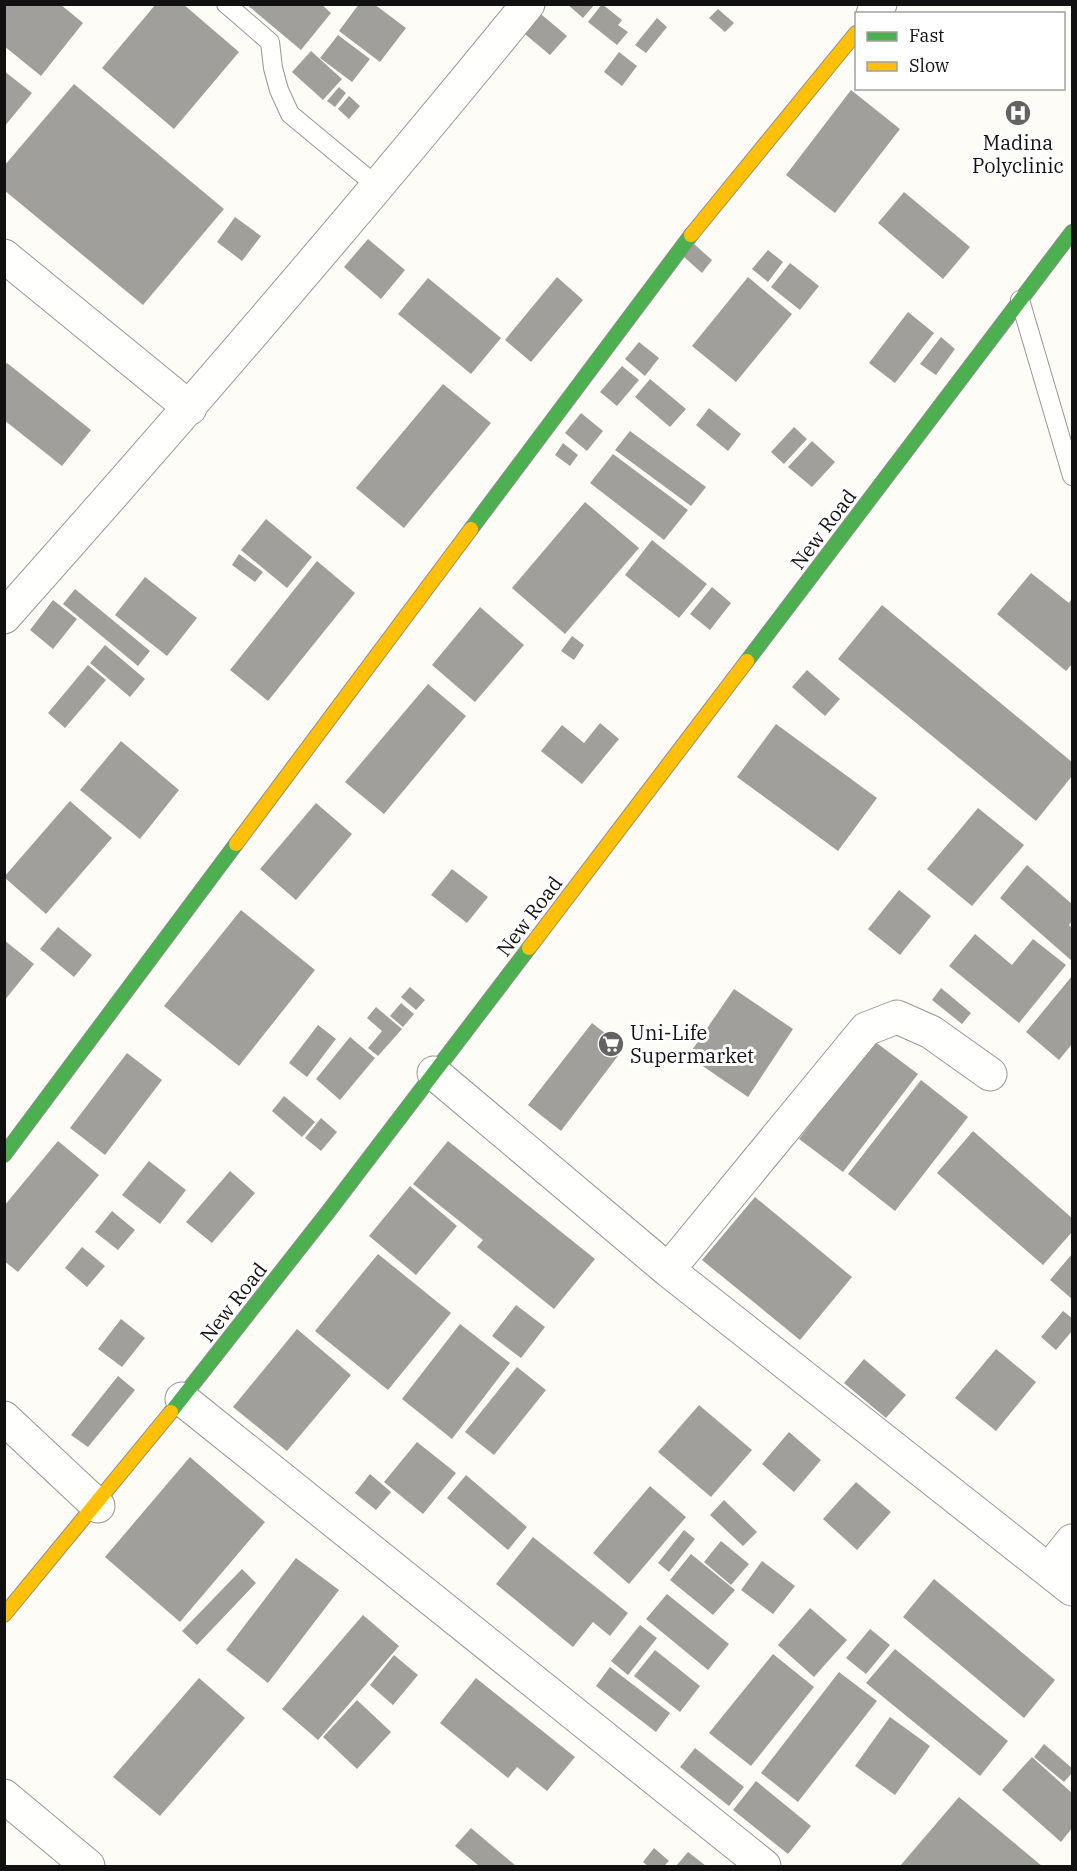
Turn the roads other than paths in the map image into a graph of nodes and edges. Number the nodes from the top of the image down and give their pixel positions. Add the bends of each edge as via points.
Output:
1 (226, 4) edge
2 (528, 4) edge
3 (855, 34) edge
4 (378, 188) junction
5 (1072, 232) edge
6 (4, 256) edge
7 (1020, 300) junction
8 (190, 408) junction
9 (1072, 476) edge
10 (4, 617) edge
11 (434, 1073) junction
12 (990, 1074) dead end
13 (4, 1155) edge
14 (668, 1270) junction
15 (182, 1399) junction
16 (4, 1418) edge
17 (98, 1506) junction
18 (1072, 1541) edge
19 (1061, 1579) edge
20 (4, 1615) edge
21 (4, 1796) edge
22 (88, 1866) edge
23 (764, 1866) edge

1 - 4 lane via 270,42 279,90 290,114
2 - 4 street
3 - 13 street via 703,219
4 - 8 street
5 - 7 street, New Road
6 - 8 street
7 - 9 lane
7 - 11 street, New Road
8 - 10 street
11 - 14 street
11 - 15 street, New Road
12 - 14 street via 931,1032 897,1017 866,1029
14 - 19 street
15 - 17 street, New Road
15 - 23 street
16 - 17 street
17 - 20 street, New Road
18 - 19 street
21 - 22 street

